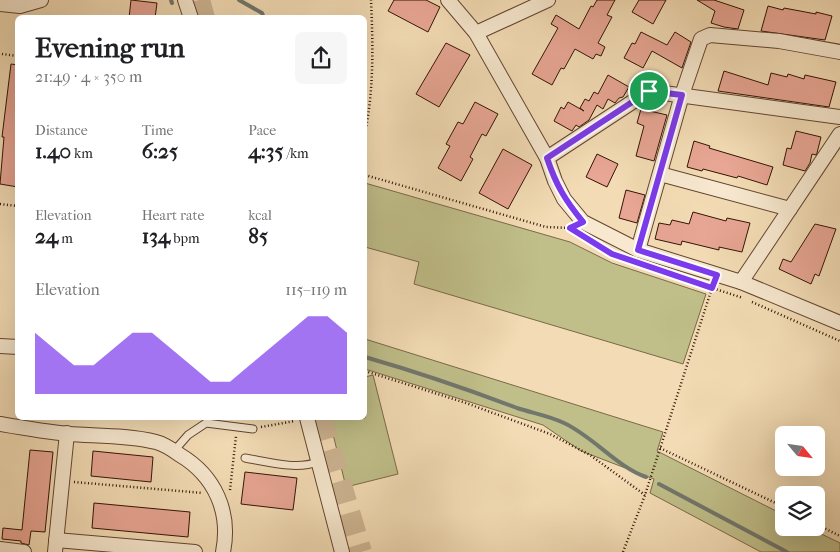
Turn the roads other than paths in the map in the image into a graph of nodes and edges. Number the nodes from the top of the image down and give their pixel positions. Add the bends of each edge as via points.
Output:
1 (40, 0) edge
2 (185, 0) edge
3 (448, 0) edge
4 (548, 0) edge
5 (0, 4) edge
6 (189, 15) edge
7 (476, 33) junction
8 (840, 52) edge
9 (682, 95) junction
10 (840, 117) edge
11 (840, 134) edge
12 (547, 158) junction
13 (660, 174) junction
14 (790, 209) junction
15 (634, 255) junction
16 (741, 282) junction
17 (840, 323) edge
18 (0, 346) edge
19 (15, 347) edge
20 (308, 420) edge
21 (0, 424) edge
22 (252, 429) road end
23 (67, 434) junction
24 (174, 451) junction
25 (245, 458) dead end
26 (318, 462) junction
27 (56, 546) edge
28 (0, 549) edge
29 (121, 549) edge
30 (24, 552) edge
31 (195, 552) edge
32 (223, 552) edge
33 (342, 552) edge

1 - 5 street via 20,6
2 - 6 street
3 - 7 street
4 - 7 street
7 - 12 street
8 - 9 street via 779,41 710,34 701,40
9 - 10 street
9 - 12 street via 649,91
9 - 13 street
11 - 14 street
12 - 15 street via 555,181 581,228
13 - 14 street
13 - 15 street
14 - 16 street
15 - 16 street
16 - 17 street
18 - 19 street
20 - 26 street
21 - 23 street
22 - 24 lane via 206,423 188,435
23 - 24 street via 148,441
23 - 27 street
24 - 32 street via 202,471 223,494 226,537
25 - 26 lane via 297,466
26 - 33 street
27 - 29 street
28 - 30 street
29 - 31 street

